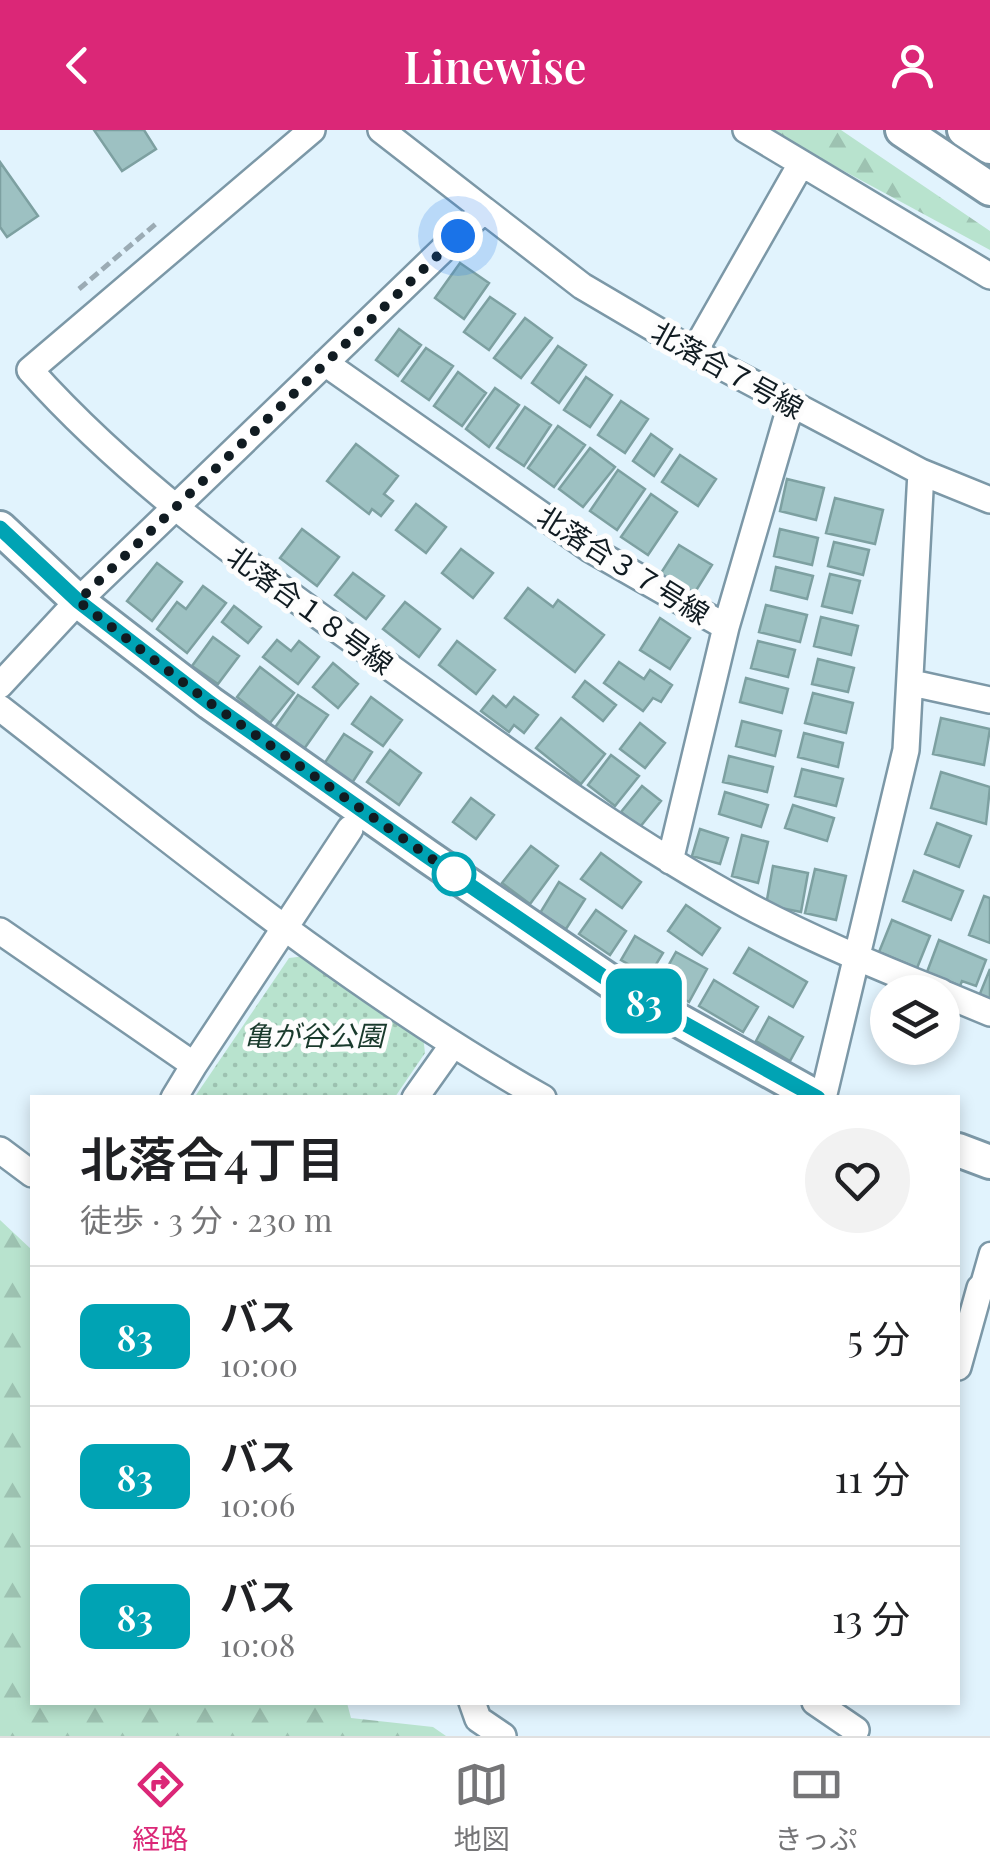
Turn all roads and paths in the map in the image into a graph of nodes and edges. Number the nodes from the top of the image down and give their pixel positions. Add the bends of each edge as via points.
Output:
1 (312, 130) edge
2 (381, 130) edge
3 (746, 130) edge
4 (902, 130) edge
5 (964, 130) edge
6 (990, 147) edge
7 (800, 164) junction
8 (990, 189) edge
9 (484, 210) junction
10 (990, 276) edge
11 (694, 352) junction
12 (326, 363) junction
13 (791, 404) junction
14 (921, 472) junction
15 (990, 500) edge
16 (176, 507) junction
17 (0, 528) edge
18 (78, 601) junction
19 (726, 627) junction
20 (912, 683) junction
21 (0, 685) edge
22 (990, 700) edge
23 (0, 708) edge
24 (350, 829) dead end
25 (670, 861) junction
26 (285, 924) junction
27 (0, 931) edge
28 (855, 958) junction
29 (897, 975) edge
30 (960, 1000) edge
31 (990, 1013) edge
32 (452, 1046) junction
33 (194, 1065) junction
34 (176, 1095) edge
35 (417, 1095) edge
36 (538, 1095) edge
37 (816, 1095) edge
38 (822, 1095) edge
39 (0, 1150) edge
40 (960, 1151) edge
41 (990, 1162) edge
42 (30, 1172) edge
43 (990, 1253) edge
44 (976, 1286) edge
45 (960, 1358) edge
46 (473, 1705) edge
47 (819, 1705) edge
48 (864, 1705) edge
49 (860, 1734) edge
50 (503, 1736) edge

1 - 16 street, 北落合１８号線 via 30,370
2 - 9 street
3 - 7 street
4 - 8 street
5 - 6 street
7 - 10 street
7 - 11 street
9 - 11 street, 北落合７号線 via 582,286
9 - 12 street
11 - 13 street, 北落合７号線
12 - 16 street
12 - 19 street, 北落合３７号線 via 590,549
13 - 14 street, 北落合７号線
13 - 19 street
14 - 15 street, 北落合７号線
14 - 20 street
16 - 18 street
16 - 25 street, 北落合１８号線 via 391,668
17 - 18 street
18 - 21 street
18 - 37 street via 210,703 617,986
19 - 25 street, 北落合３７号線
20 - 22 street
20 - 28 street via 906,750
23 - 26 street
24 - 26 street
25 - 28 street, 北落合１８号線
26 - 32 street
26 - 33 street
27 - 33 street
28 - 29 street, 北落合１８号線
28 - 38 street
30 - 31 street, 北落合１８号線
32 - 35 street
32 - 36 street
33 - 34 street
39 - 42 street
40 - 41 street
43 - 44 street
44 - 45 street
46 - 50 street via 478,1718
47 - 49 street
48 - 49 street

